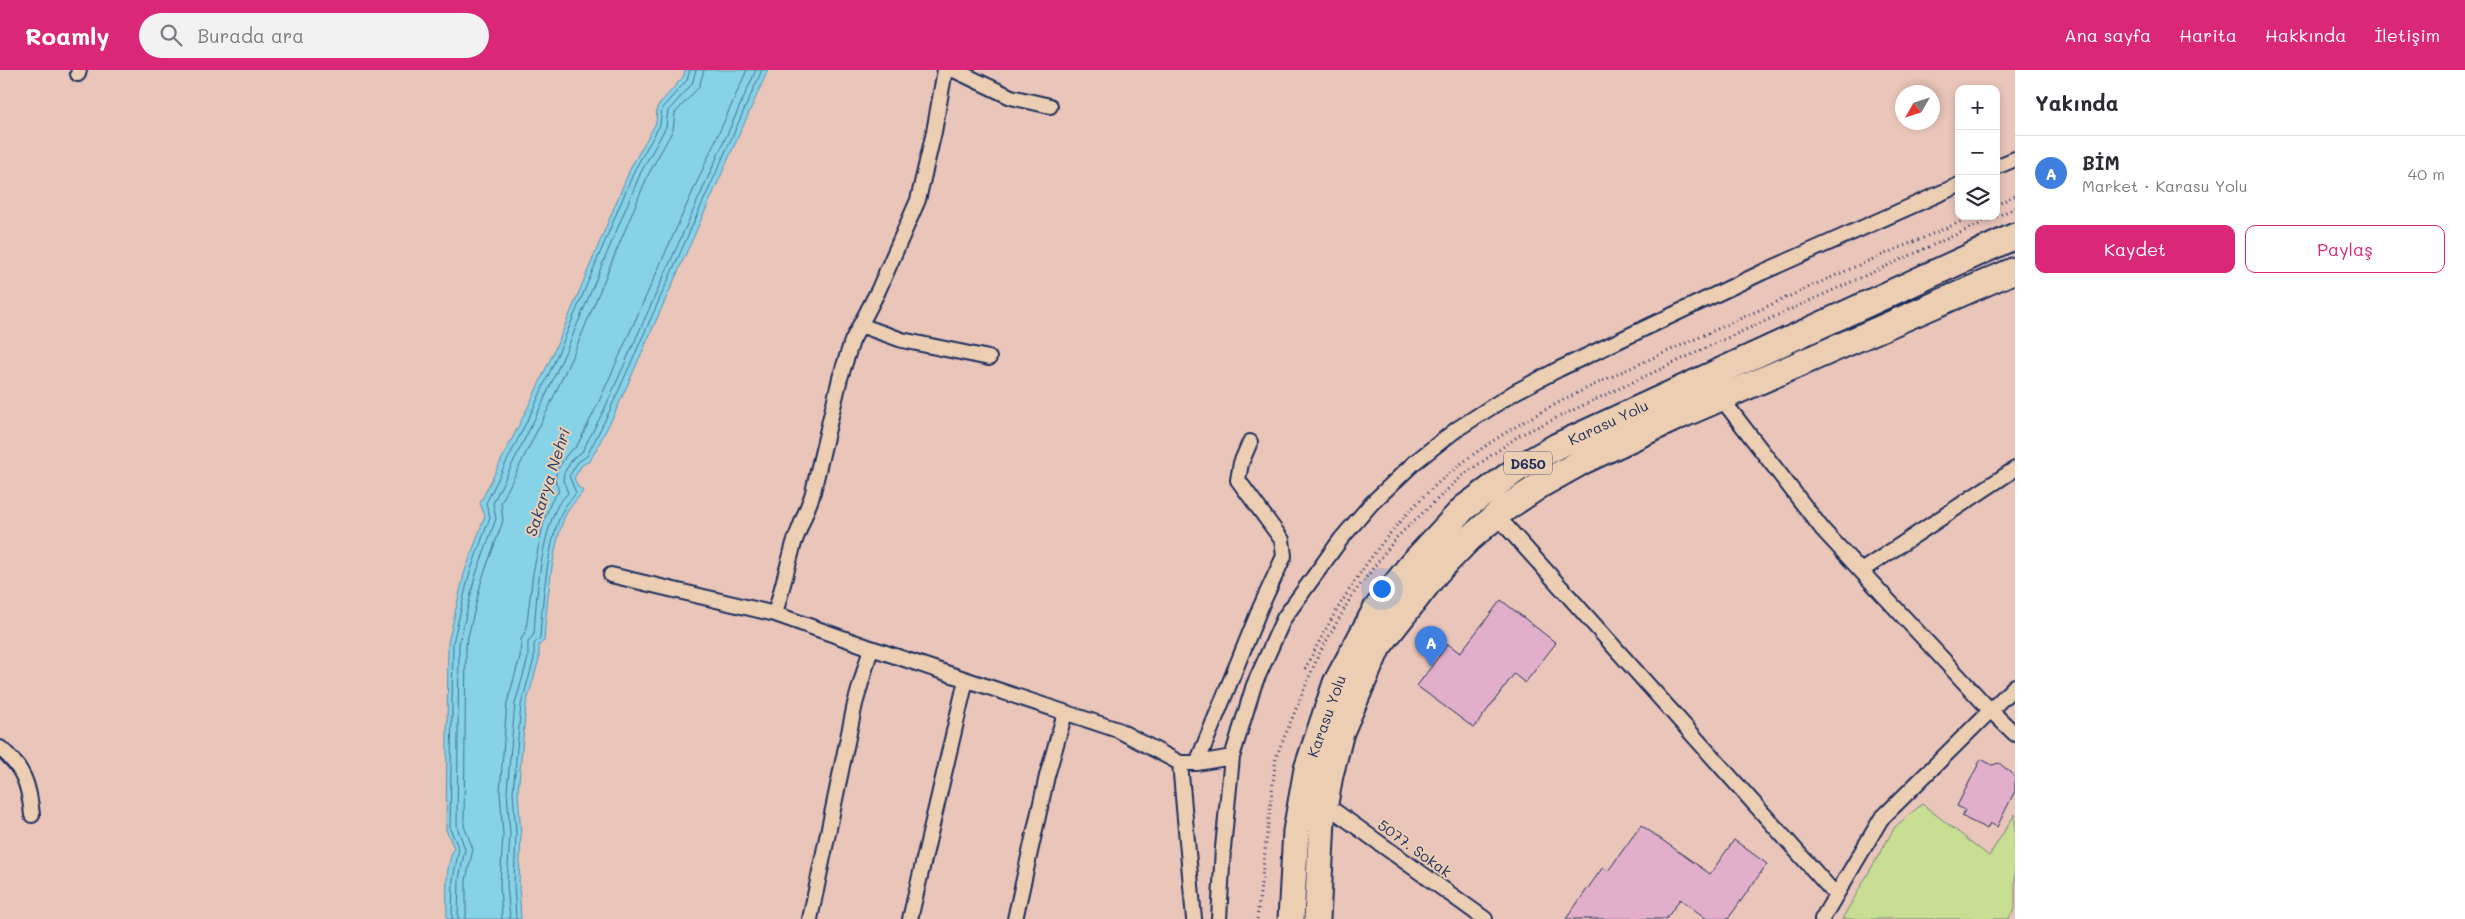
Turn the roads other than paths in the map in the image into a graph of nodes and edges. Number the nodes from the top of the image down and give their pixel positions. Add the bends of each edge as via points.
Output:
1 (944, 70) edge
2 (954, 70) edge
3 (1050, 106) dead end
4 (2015, 159) edge
5 (2000, 165) edge
6 (1955, 187) edge
7 (2015, 236) edge
8 (2015, 270) edge
9 (860, 326) junction
10 (989, 358) dead end
11 (1721, 398) junction
12 (1250, 442) dead end
13 (2015, 469) edge
14 (1497, 516) junction
15 (1861, 571) junction
16 (611, 575) dead end
17 (775, 614) junction
18 (871, 648) junction
19 (966, 680) junction
20 (2015, 686) edge
21 (1990, 710) junction
22 (1065, 713) junction
23 (2015, 734) edge
24 (0, 748) edge
25 (1232, 757) junction
26 (1180, 763) junction
27 (1197, 763) junction
28 (1325, 804) junction
29 (32, 815) dead end
30 (1835, 894) junction
31 (810, 919) edge
32 (910, 919) edge
33 (1015, 919) edge
34 (1194, 919) edge
35 (1219, 919) edge
36 (1291, 919) edge
37 (1317, 919) edge
38 (1486, 919) edge
39 (1822, 919) edge

1 - 9 street via 918,200
2 - 3 street via 1011,96
4 - 5 street
6 - 25 street via 1763,272 1559,369 1515,392 1415,462 1372,503 1341,539 1284,618 1254,685
7 - 36 highway, Karasu Yolu / D650 via 1557,446 1516,470 1464,508 1411,565 1376,610 1336,683 1307,769 1296,831
8 - 11 highway, Karasu Yolu / D650
9 - 10 street via 902,340
9 - 17 street via 840,378 812,496 794,543
11 - 14 highway, Karasu Yolu / D650 via 1583,461 1542,484
11 - 15 street via 1823,530
12 - 27 street via 1241,462 1238,480 1282,540 1284,556
13 - 15 street
14 - 28 highway, Karasu Yolu / D650 via 1436,573 1378,647 1341,732
14 - 30 street
15 - 21 street
16 - 17 street
17 - 18 street
18 - 19 street
18 - 31 street via 855,704
19 - 22 street
19 - 32 street
20 - 21 street
21 - 23 street
21 - 30 street via 1881,819
22 - 26 street via 1118,730
22 - 33 street via 1047,776
24 - 29 street via 25,777 30,788
25 - 27 street
25 - 35 street via 1222,848
26 - 27 street
26 - 34 street
28 - 37 highway, Karasu Yolu / D650
28 - 38 street, 5077. Sokak
30 - 39 street

